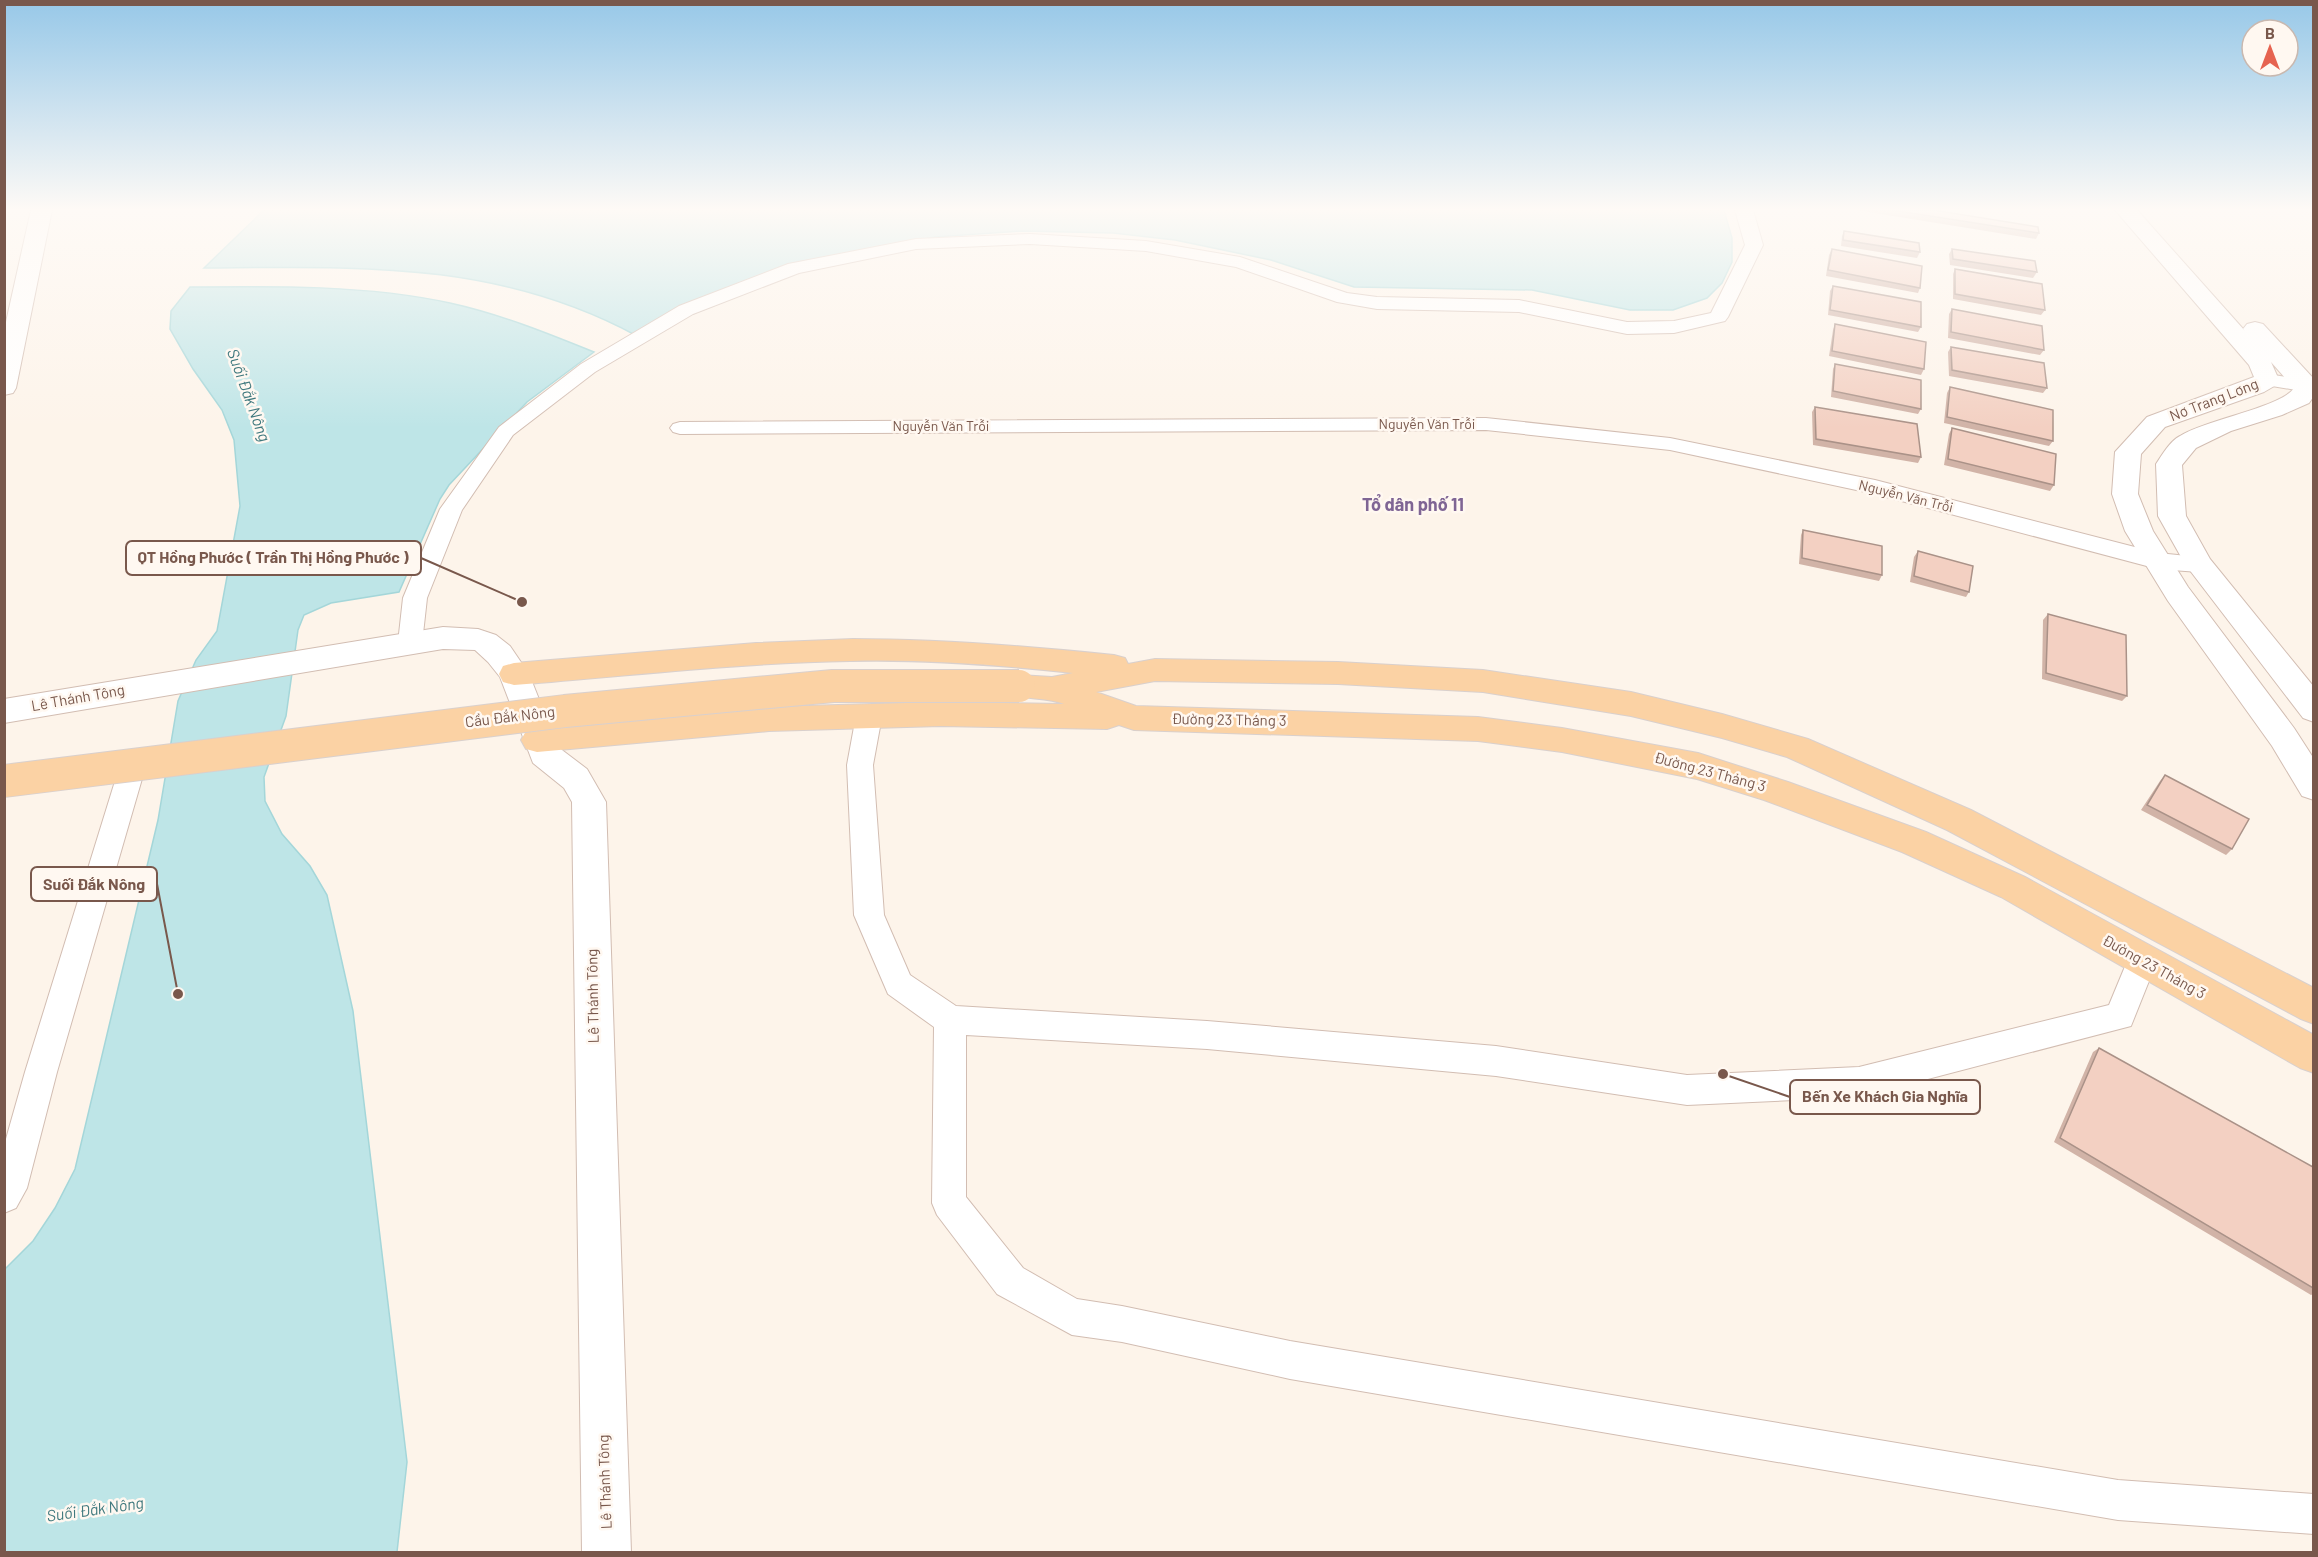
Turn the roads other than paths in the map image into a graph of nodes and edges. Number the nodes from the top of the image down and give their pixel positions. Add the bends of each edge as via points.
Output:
1 (26, 283) edge
2 (756, 283) edge
3 (1303, 283) edge
4 (1735, 283) edge
5 (2189, 283) edge
6 (2215, 283) edge
7 (2266, 380) junction
8 (2310, 387) edge
9 (4, 388) edge
10 (680, 428) dead end
11 (2158, 561) junction
12 (2199, 564) junction
13 (410, 643) junction
14 (1155, 670) junction
15 (514, 674) junction
16 (1019, 686) joint
17 (1052, 688) junction
18 (2313, 709) edge
19 (4, 711) edge
20 (869, 716) junction
21 (1134, 718) junction
22 (537, 740) junction
23 (133, 765) junction
24 (4, 781) edge
25 (2313, 787) edge
26 (2142, 961) junction
27 (2313, 1007) edge
28 (950, 1020) junction
29 (2313, 1055) edge
30 (4, 1196) edge
31 (2313, 1514) edge
32 (607, 1552) edge

1 - 9 street
2 - 13 street via 686,310 588,368 506,431 451,510 415,598
3 - 4 street via 1355,300 1519,306 1627,328 1674,327 1718,317
5 - 7 street, Nơ Trang Lơng via 2260,363
6 - 8 street
7 - 8 street
7 - 11 street, Nơ Trang Lơng via 2156,422 2128,452 2125,494 2139,531
8 - 12 street, Nơ Trang Lơng via 2300,398 2187,442 2169,464 2172,516
10 - 11 street, Nguyễn Văn Trỗi via 1486,424 1670,444 1875,487
11 - 12 street, Nguyễn Văn Trỗi
11 - 25 street, Nơ Trang Lơng via 2283,737
12 - 18 street, Nơ Trang Lơng
13 - 15 street, Lê Thánh Tông via 474,637 492,646
13 - 19 street, Lê Thánh Tông
14 - 15 main road via 1020,657 848,650
14 - 17 main road, Đường 23 Tháng 3
14 - 27 main road, Đường 23 Tháng 3 via 1338,673 1483,681 1631,704 1722,726 1797,748 1959,820
15 - 22 street, Lê Thánh Tông
16 - 17 main road, Đường 23 Tháng 3
16 - 23 main road, Cầu Đắk Nông, bridge via 833,686 565,711
17 - 21 main road, Đường 23 Tháng 3
20 - 21 main road
20 - 22 main road via 770,719
20 - 28 street via 860,765 869,915 899,984
21 - 26 main road, Đường 23 Tháng 3 via 1478,729 1562,740 1698,766 1776,790 1914,842 2013,887
22 - 32 street, Lê Thánh Tông via 544,754 573,774 584,787 589,802
23 - 24 main road, Cầu Đắk Nông, bridge
23 - 30 street via 10,1188
26 - 28 street via 2120,1016 1848,1083 1686,1090 1496,1061 1207,1035
26 - 29 main road, Đường 23 Tháng 3
28 - 31 street via 949,1203 1010,1281 1072,1317 1302,1362 2118,1500

